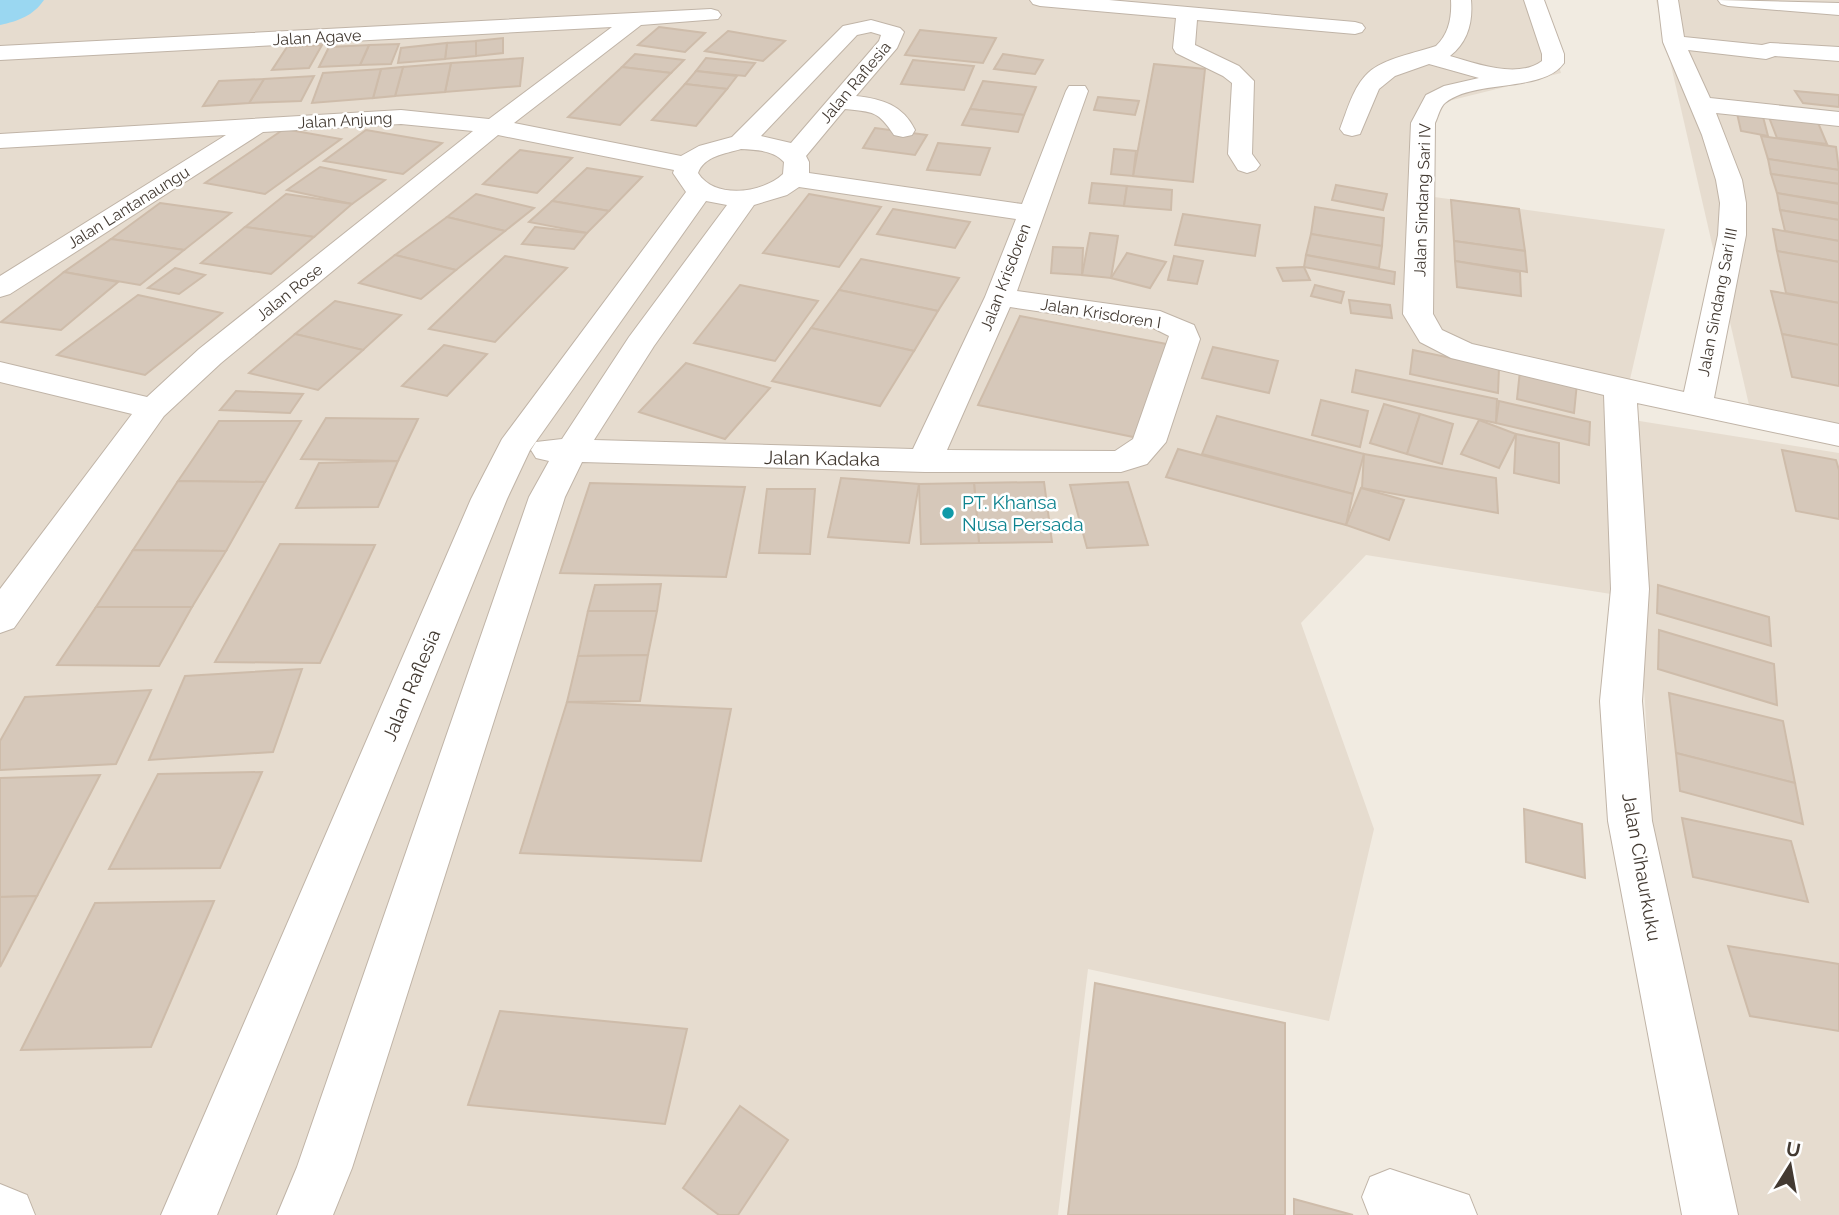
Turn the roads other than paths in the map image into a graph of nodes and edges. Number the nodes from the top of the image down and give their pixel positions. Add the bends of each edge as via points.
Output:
1 (1040, 0) edge
2 (1461, 0) edge
3 (1534, 0) edge
4 (1668, 0) edge
5 (1728, 0) edge
6 (1839, 9) edge
7 (1187, 13) junction
8 (711, 15) dead end
9 (634, 20) junction
10 (1355, 28) dead end
11 (1674, 42) junction
12 (0, 53) edge
13 (1839, 54) edge
14 (1431, 57) junction
15 (1509, 77) junction
16 (1077, 91) dead end
17 (839, 102) junction
18 (1700, 104) junction
19 (1839, 119) edge
20 (257, 126) junction
21 (494, 127) junction
22 (1352, 129) dead end
23 (903, 130) dead end
24 (0, 141) edge
25 (741, 142) junction
26 (1247, 165) dead end
27 (794, 167) junction
28 (694, 178) junction
29 (746, 198) junction
30 (1030, 213) junction
31 (0, 288) edge
32 (1000, 297) junction
33 (0, 372) edge
34 (1620, 389) junction
35 (1697, 405) junction
36 (153, 410) junction
37 (1839, 435) edge
38 (514, 447) junction
39 (568, 453) junction
40 (1131, 460) joint
41 (925, 461) junction
42 (0, 618) edge
43 (1390, 1197) dead end
44 (0, 1212) edge
45 (7, 1215) edge
46 (188, 1215) edge
47 (305, 1215) edge
48 (1449, 1215) edge
49 (1710, 1215) edge

1 - 7 street
2 - 14 street via 1462,17 1453,43
3 - 15 street, Jalan Sindang Sari IV via 1553,63 1538,73
4 - 11 street, Jalan Sindang Sari III
5 - 6 street
7 - 10 street
7 - 26 street via 1184,48 1243,80 1240,154
8 - 9 street, Jalan Agave
9 - 12 street, Jalan Agave
9 - 21 street, Jalan Rose
11 - 13 street
11 - 18 street, Jalan Sindang Sari III
14 - 15 street
14 - 22 street via 1376,78
15 - 34 street, Jalan Sindang Sari IV via 1434,100 1423,123 1418,314 1430,336 1462,351
16 - 30 street, Jalan Krisdoren
17 - 23 street via 892,112
17 - 25 street, Jalan Raflesia via 889,43 893,32 871,26 850,30
17 - 27 street, Jalan Raflesia
18 - 19 street
18 - 35 street, Jalan Sindang Sari III via 1733,203 1732,235
20 - 21 street, Jalan Anjung via 401,117
20 - 24 street, Jalan Anjung
20 - 31 street, Jalan Lantanaungu
21 - 28 street, Jalan Anjung
21 - 36 street, Jalan Rose via 210,356
25 - 27 street via 772,145
25 - 28 street via 698,154
27 - 29 street via 775,191
27 - 30 street
28 - 29 street, Jalan Anjung via 729,198
28 - 38 street, Jalan Raflesia
29 - 39 street
30 - 32 street, Jalan Krisdoren
32 - 40 street, Jalan Krisdoren I via 1160,320 1183,331 1185,339 1149,442
32 - 41 street, Jalan Krisdoren
33 - 36 street
34 - 35 street
34 - 49 street, Jalan Cihaurkuku via 1630,589 1621,701 1630,821
35 - 37 street
36 - 42 street, Jalan Rose
38 - 39 street, Jalan Kadaka
38 - 46 street, Jalan Raflesia
39 - 41 street, Jalan Kadaka
39 - 47 street via 547,498
40 - 41 street, Jalan Kadaka
43 - 48 street
44 - 45 street

